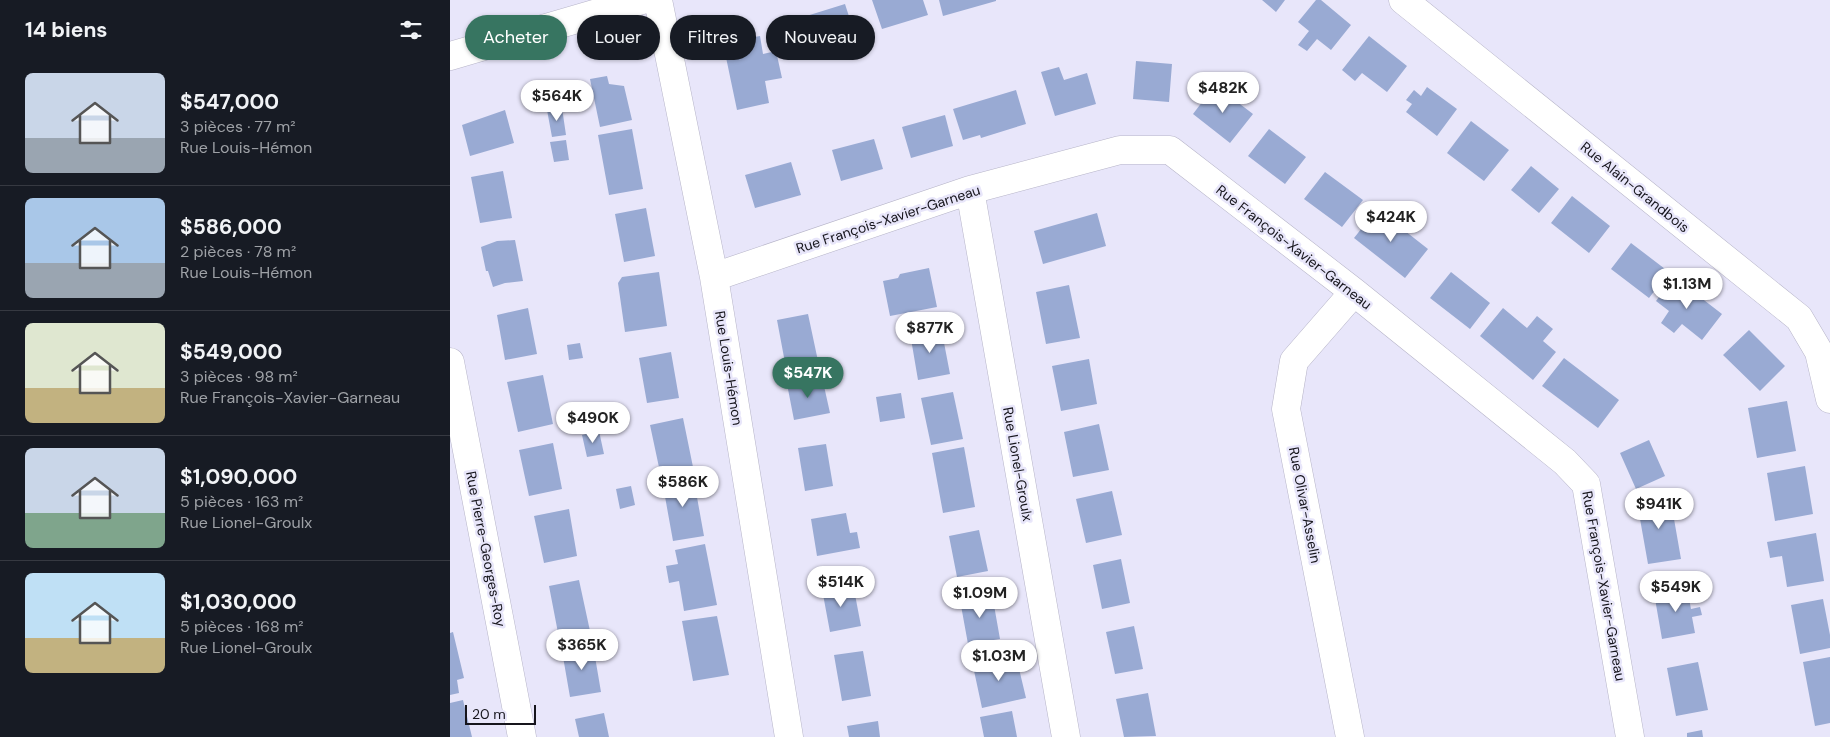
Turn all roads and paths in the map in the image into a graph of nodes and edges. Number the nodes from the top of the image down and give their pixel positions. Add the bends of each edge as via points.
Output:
1 (642, 0) edge
2 (658, 0) edge
3 (1403, 0) edge
4 (450, 56) edge
5 (970, 190) junction
6 (714, 277) junction
7 (1354, 292) junction
8 (450, 362) edge
9 (1830, 399) edge
10 (522, 737) edge
11 (789, 737) edge
12 (1066, 737) edge
13 (1350, 737) edge
14 (1630, 737) edge

1 - 4 street
2 - 6 street, Rue Louis-Hémon
3 - 9 street, Rue Alain-Grandbois via 1799,318 1819,352
5 - 6 street, Rue François-Xavier-Garneau
5 - 7 street, Rue François-Xavier-Garneau via 1120,150 1170,150
5 - 12 street, Rue Lionel-Groulx
6 - 11 street, Rue Louis-Hémon
7 - 13 street, Rue Olivar-Asselin via 1294,361 1286,409
7 - 14 street, Rue François-Xavier-Garneau via 1565,462 1586,484
8 - 10 street, Rue Pierre-Georges-Roy

